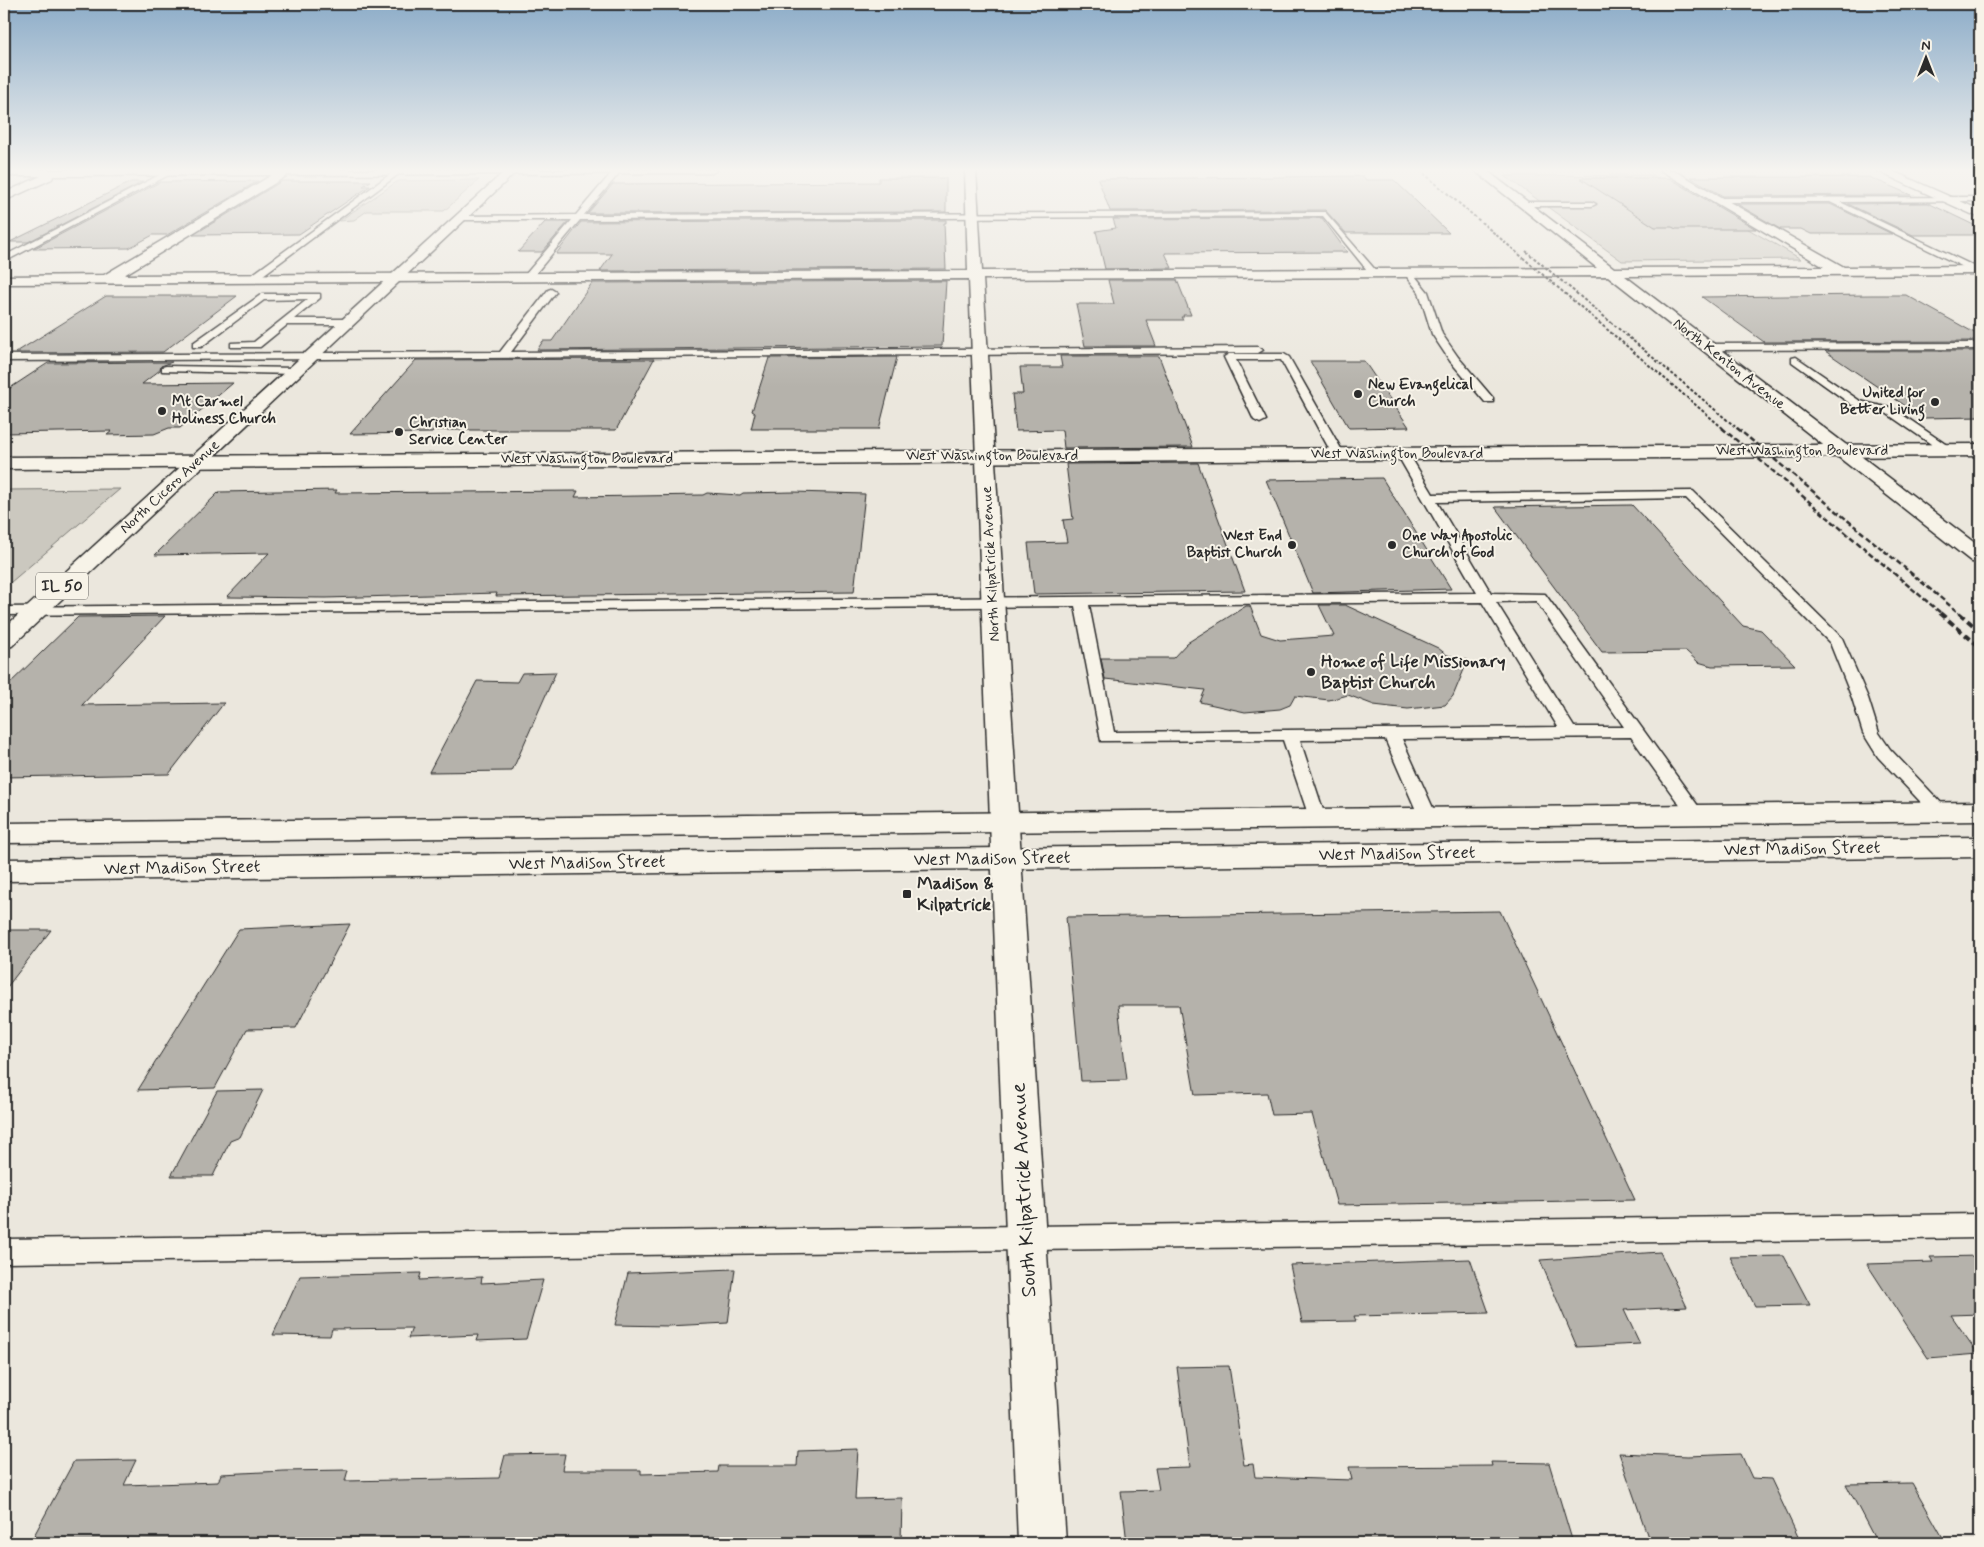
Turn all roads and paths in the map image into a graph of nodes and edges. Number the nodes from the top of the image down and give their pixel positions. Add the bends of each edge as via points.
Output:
1 (36, 242) edge
2 (169, 242) edge
3 (302, 242) edge
4 (435, 242) edge
5 (557, 242) edge
6 (974, 242) edge
7 (1348, 242) edge
8 (1573, 242) edge
9 (1793, 242) edge
10 (1918, 242) edge
11 (4, 259) edge
12 (1842, 270) junction
13 (1978, 271) edge
14 (1611, 272) junction
15 (1374, 273) junction
16 (1408, 273) junction
17 (976, 275) junction
18 (528, 277) junction
19 (396, 278) junction
20 (108, 279) junction
21 (252, 279) junction
22 (4, 280) edge
23 (551, 292) dead end
24 (284, 322) junction
25 (349, 322) junction
26 (1980, 346) edge
27 (1706, 347) junction
28 (1191, 350) junction
29 (1258, 350) dead end
30 (980, 352) junction
31 (504, 354) junction
32 (312, 356) junction
33 (1229, 357) junction
34 (4, 358) edge
35 (1796, 360) dead end
36 (166, 369) dead end
37 (296, 371) junction
38 (1489, 400) dead end
39 (1260, 420) dead end
40 (1948, 450) junction
41 (1980, 450) edge
42 (1841, 451) junction
43 (1338, 454) junction
44 (1403, 454) junction
45 (986, 456) junction
46 (197, 462) junction
47 (4, 464) edge
48 (1428, 498) junction
49 (1980, 557) edge
50 (1486, 598) junction
51 (1081, 601) junction
52 (993, 602) junction
53 (36, 610) junction
54 (4, 611) edge
55 (4, 641) edge
56 (1569, 732) junction
57 (1637, 732) junction
58 (1392, 734) junction
59 (1290, 736) junction
60 (1980, 811) edge
61 (1940, 812) junction
62 (1695, 814) junction
63 (1428, 817) junction
64 (1318, 818) junction
65 (4, 833) edge
66 (1006, 839) junction
67 (1980, 847) edge
68 (4, 870) edge
69 (1980, 1226) edge
70 (1027, 1238) junction
71 (4, 1251) edge
72 (1042, 1543) edge

1 - 11 lane
2 - 20 street
3 - 21 lane
4 - 19 street, North Cicero Avenue / IL 50
5 - 18 lane
6 - 17 street, North Kilpatrick Avenue
7 - 15 lane
8 - 14 street, North Kenton Avenue
9 - 12 street
10 - 13 lane
12 - 13 street
12 - 14 street
14 - 16 street
14 - 27 street, North Kenton Avenue
15 - 16 street
15 - 17 street
16 - 38 lane via 1422,292 1437,334
17 - 18 street
17 - 30 street, North Kilpatrick Avenue
18 - 19 street
19 - 21 street
19 - 25 street, North Cicero Avenue / IL 50
20 - 21 street
20 - 22 street
23 - 31 lane
24 - 24 lane via 256,345 197,345 262,297 317,296
24 - 25 lane
25 - 32 street, North Cicero Avenue / IL 50
26 - 27 lane
27 - 42 street, North Kenton Avenue
28 - 29 lane
28 - 30 lane
28 - 33 lane via 1193,358
30 - 31 lane
30 - 45 street, North Kilpatrick Avenue
31 - 32 lane
32 - 34 lane
32 - 37 street, North Cicero Avenue / IL 50
33 - 39 lane
33 - 43 lane via 1284,357
35 - 40 lane via 1856,403 1890,411
36 - 37 lane
37 - 46 street, North Cicero Avenue / IL 50
40 - 41 street, West Washington Boulevard
40 - 42 street, West Washington Boulevard
42 - 44 street, West Washington Boulevard
42 - 49 street, North Kenton Avenue
43 - 44 street, West Washington Boulevard
43 - 45 street, West Washington Boulevard
44 - 48 lane
45 - 46 street, West Washington Boulevard
45 - 52 street, North Kilpatrick Avenue
46 - 47 street, West Washington Boulevard
46 - 53 street, North Cicero Avenue / IL 50
48 - 50 lane
48 - 61 lane via 1689,494 1837,640 1871,733 1884,753
50 - 51 lane
50 - 56 lane
50 - 57 lane via 1540,597
51 - 52 lane
51 - 59 lane via 1107,738
52 - 53 lane
52 - 66 street, North Kilpatrick Avenue
53 - 54 lane
53 - 55 street, North Cicero Avenue / IL 50
56 - 57 lane
56 - 58 lane
57 - 62 lane
58 - 59 lane
58 - 63 lane
59 - 64 lane
60 - 61 street, West Madison Street
61 - 62 street, West Madison Street
62 - 63 street, West Madison Street
63 - 64 street, West Madison Street
64 - 66 street, West Madison Street
65 - 66 street, West Madison Street
66 - 67 street, West Madison Street
66 - 68 street, West Madison Street
66 - 70 street, South Kilpatrick Avenue
69 - 70 lane
70 - 71 lane
70 - 72 street, South Kilpatrick Avenue

